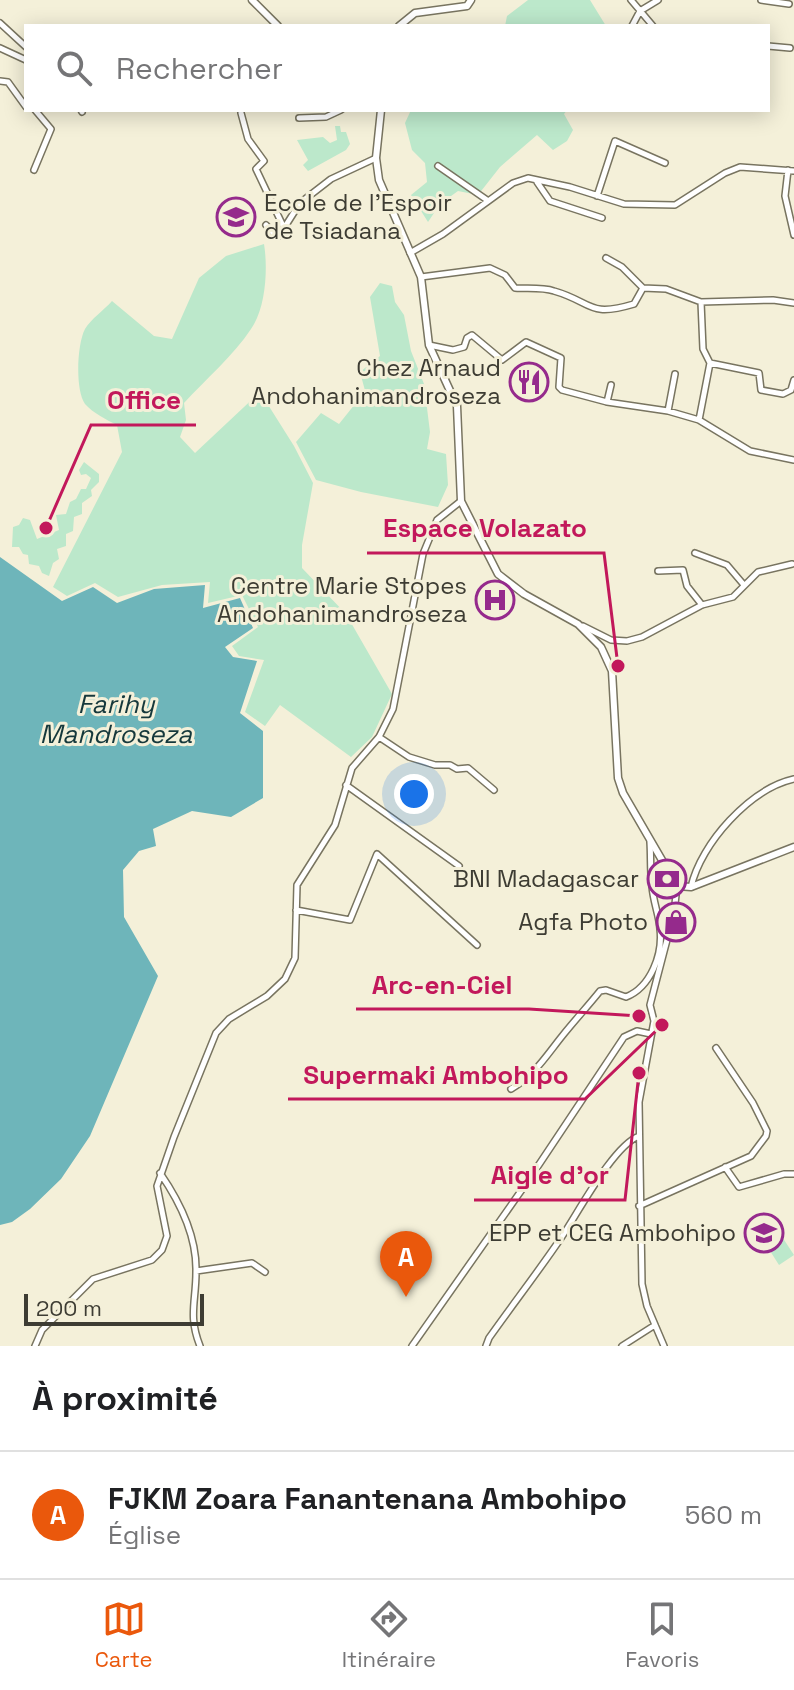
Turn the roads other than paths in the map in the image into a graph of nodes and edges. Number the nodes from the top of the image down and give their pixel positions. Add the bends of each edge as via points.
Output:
1 (252, 0) edge
2 (471, 0) edge
3 (631, 0) edge
4 (658, 0) edge
5 (761, 0) edge
6 (789, 4) dead end
7 (640, 11) junction
8 (0, 23) edge
9 (276, 24) edge
10 (401, 24) edge
11 (633, 24) edge
12 (651, 24) edge
13 (24, 45) edge
14 (770, 46) edge
15 (0, 48) edge
16 (790, 48) dead end
17 (24, 59) edge
18 (0, 81) edge
19 (24, 104) edge
20 (37, 112) edge
21 (337, 112) edge
22 (380, 112) edge
23 (241, 113) dead end
24 (299, 118) dead end
25 (376, 158) junction
26 (665, 163) dead end
27 (438, 166) dead end
28 (34, 170) dead end
29 (791, 170) edge
30 (537, 181) junction
31 (597, 196) junction
32 (487, 200) junction
33 (602, 218) dead end
34 (266, 225) dead end
35 (285, 229) junction
36 (794, 235) edge
37 (410, 253) junction
38 (606, 258) dead end
39 (421, 277) junction
40 (643, 288) junction
41 (701, 302) junction
42 (794, 303) edge
43 (429, 345) junction
44 (710, 363) junction
45 (675, 374) dead end
46 (794, 380) edge
47 (611, 385) dead end
48 (607, 402) junction
49 (668, 411) junction
50 (699, 420) junction
51 (794, 460) edge
52 (461, 501) junction
53 (695, 553) dead end
54 (792, 564) dead end
55 (658, 571) dead end
56 (744, 585) junction
57 (702, 605) junction
58 (578, 624) junction
59 (379, 737) junction
60 (794, 779) edge
61 (346, 785) junction
62 (494, 790) dead end
63 (650, 841) junction
64 (794, 847) edge
65 (459, 866) dead end
66 (677, 886) junction
67 (691, 887) junction
68 (296, 910) junction
69 (477, 945) dead end
70 (651, 1034) junction
71 (716, 1048) dead end
72 (511, 1089) dead end
73 (639, 1136) junction
74 (725, 1167) junction
75 (160, 1172) junction
76 (794, 1174) edge
77 (639, 1206) junction
78 (196, 1271) junction
79 (265, 1272) dead end
80 (655, 1325) junction
81 (35, 1346) edge
82 (200, 1346) edge
83 (412, 1346) edge
84 (486, 1346) edge
85 (622, 1346) edge
86 (664, 1346) edge

1 - 9 street
2 - 10 street via 467,6 415,13
3 - 7 street
4 - 7 street
5 - 6 street
7 - 11 street
7 - 12 street
8 - 13 street
14 - 16 street
15 - 17 street
18 - 19 street via 8,82
20 - 28 street via 51,129
21 - 24 street
22 - 25 street
23 - 35 street via 248,139 264,161 256,169
25 - 35 street via 331,179 300,203
25 - 37 street via 379,180
26 - 31 street via 615,141
27 - 32 street
29 - 31 street via 740,167 675,205 624,204
29 - 36 street via 785,196
30 - 31 street
30 - 32 street via 520,180
30 - 33 street via 550,201
32 - 37 street
34 - 35 street via 277,237
37 - 39 street
38 - 40 street
39 - 40 street via 490,268 515,288 552,290 591,309 634,304
39 - 43 street
40 - 41 street via 666,289
41 - 42 street
41 - 44 street via 703,349
43 - 48 street via 458,350 472,335 502,360 526,342 562,360 562,390
43 - 52 street via 457,406
44 - 46 street via 759,373 761,390 783,394
44 - 50 street
45 - 49 street
47 - 48 street
48 - 49 street
49 - 50 street
50 - 51 street via 750,451
52 - 58 street via 498,574
52 - 59 street via 437,520 423,554 393,709
53 - 56 street via 727,565
54 - 56 street via 758,572
55 - 57 street via 683,570 687,586
56 - 57 street via 733,597
57 - 58 street via 627,641 611,640
58 - 63 street via 601,647 612,671 618,778
59 - 61 street via 352,768
59 - 62 street via 409,757 468,768
60 - 67 street via 781,782 723,825
61 - 65 street
61 - 68 street via 335,825 297,885
63 - 66 street
63 - 72 street via 661,931 648,980 626,997 600,991 540,1067
64 - 67 street
66 - 67 street
66 - 70 street via 650,1005
68 - 69 street via 350,920 377,854
68 - 75 street via 295,958 285,979 216,1033
70 - 73 street via 639,1093
70 - 83 street via 637,1031 624,1037
71 - 74 street via 767,1131 751,1156
73 - 77 street
73 - 84 street via 612,1160
74 - 76 street via 739,1187
74 - 77 street
75 - 78 street via 190,1228
75 - 81 street via 158,1196 167,1236 162,1250 152,1260 93,1279 42,1330
77 - 80 street via 642,1284
78 - 79 street via 252,1263
78 - 82 street via 191,1315
80 - 85 street
80 - 86 street

